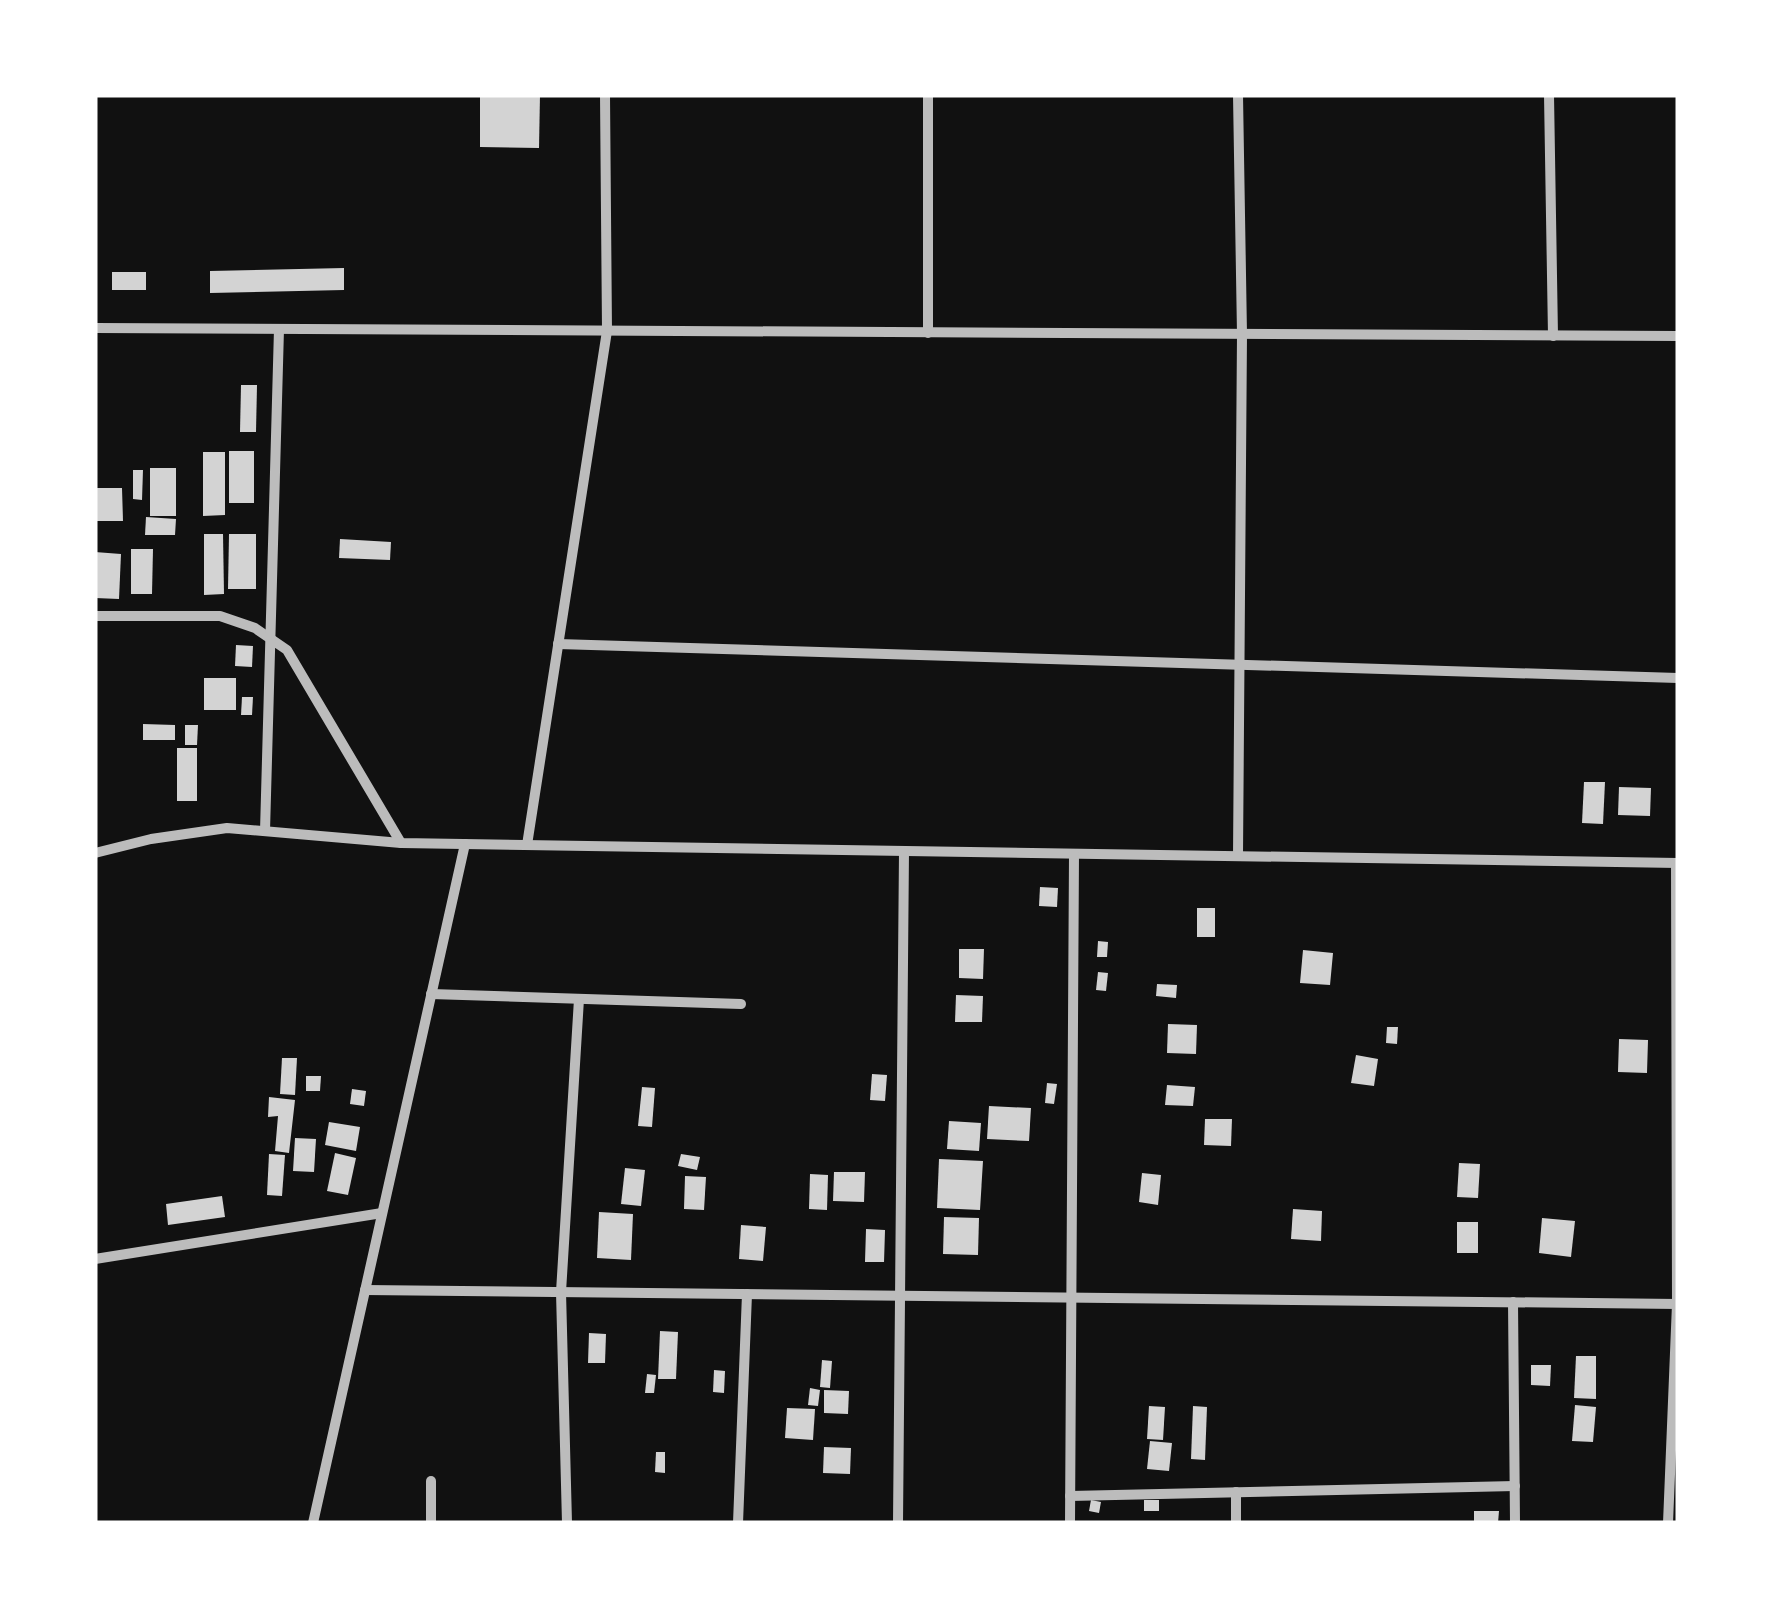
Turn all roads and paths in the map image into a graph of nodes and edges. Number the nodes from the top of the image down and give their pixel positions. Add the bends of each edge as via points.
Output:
1 (605, 95) edge
2 (928, 95) edge
3 (1238, 95) edge
4 (1549, 95) edge
5 (95, 328) edge
6 (279, 329) junction
7 (607, 331) junction
8 (928, 333) junction
9 (1242, 334) junction
10 (1553, 336) junction
11 (1678, 336) edge
12 (95, 616) edge
13 (272, 640) junction
14 (558, 644) junction
15 (1240, 664) junction
16 (1678, 678) edge
17 (265, 831) junction
18 (401, 843) junction
19 (464, 844) junction
20 (526, 845) junction
21 (904, 851) junction
22 (95, 852) edge
23 (1074, 854) junction
24 (1238, 856) junction
25 (1677, 863) edge
26 (431, 994) junction
27 (579, 998) junction
28 (741, 1004) dead end
29 (382, 1213) junction
30 (95, 1258) edge
31 (365, 1290) junction
32 (561, 1292) junction
33 (747, 1294) junction
34 (900, 1296) junction
35 (1072, 1298) junction
36 (1513, 1302) junction
37 (1678, 1304) edge
38 (431, 1481) dead end
39 (1515, 1486) junction
40 (1236, 1492) junction
41 (1070, 1496) junction
42 (313, 1523) edge
43 (431, 1523) edge
44 (567, 1523) edge
45 (738, 1523) edge
46 (898, 1523) edge
47 (1070, 1523) edge
48 (1236, 1523) edge
49 (1516, 1523) edge
50 (1668, 1523) edge

1 - 7 street
2 - 8 street
3 - 9 street
4 - 10 street
5 - 6 street
6 - 7 street
6 - 13 street
7 - 8 street
7 - 14 street
8 - 9 street
9 - 10 street
9 - 15 street
10 - 11 street
12 - 13 street via 220,616
13 - 17 street
13 - 18 street via 287,650
14 - 15 street
14 - 20 street
15 - 16 street
15 - 24 street
17 - 18 street
17 - 22 street via 194,832
18 - 19 street
19 - 20 street
19 - 26 street
20 - 21 street
21 - 23 street
21 - 34 street
23 - 24 street
23 - 35 street
24 - 25 street
25 - 37 street
26 - 27 street
26 - 29 street
27 - 28 street
27 - 32 street
29 - 30 street
29 - 31 street
31 - 32 street
31 - 42 street
32 - 33 street
32 - 44 street
33 - 34 street
33 - 45 street
34 - 35 street
34 - 46 street
35 - 36 street
35 - 41 street
36 - 37 street
36 - 39 street
37 - 50 street
38 - 43 street
39 - 40 street
39 - 49 street
40 - 41 street
40 - 48 street
41 - 47 street

